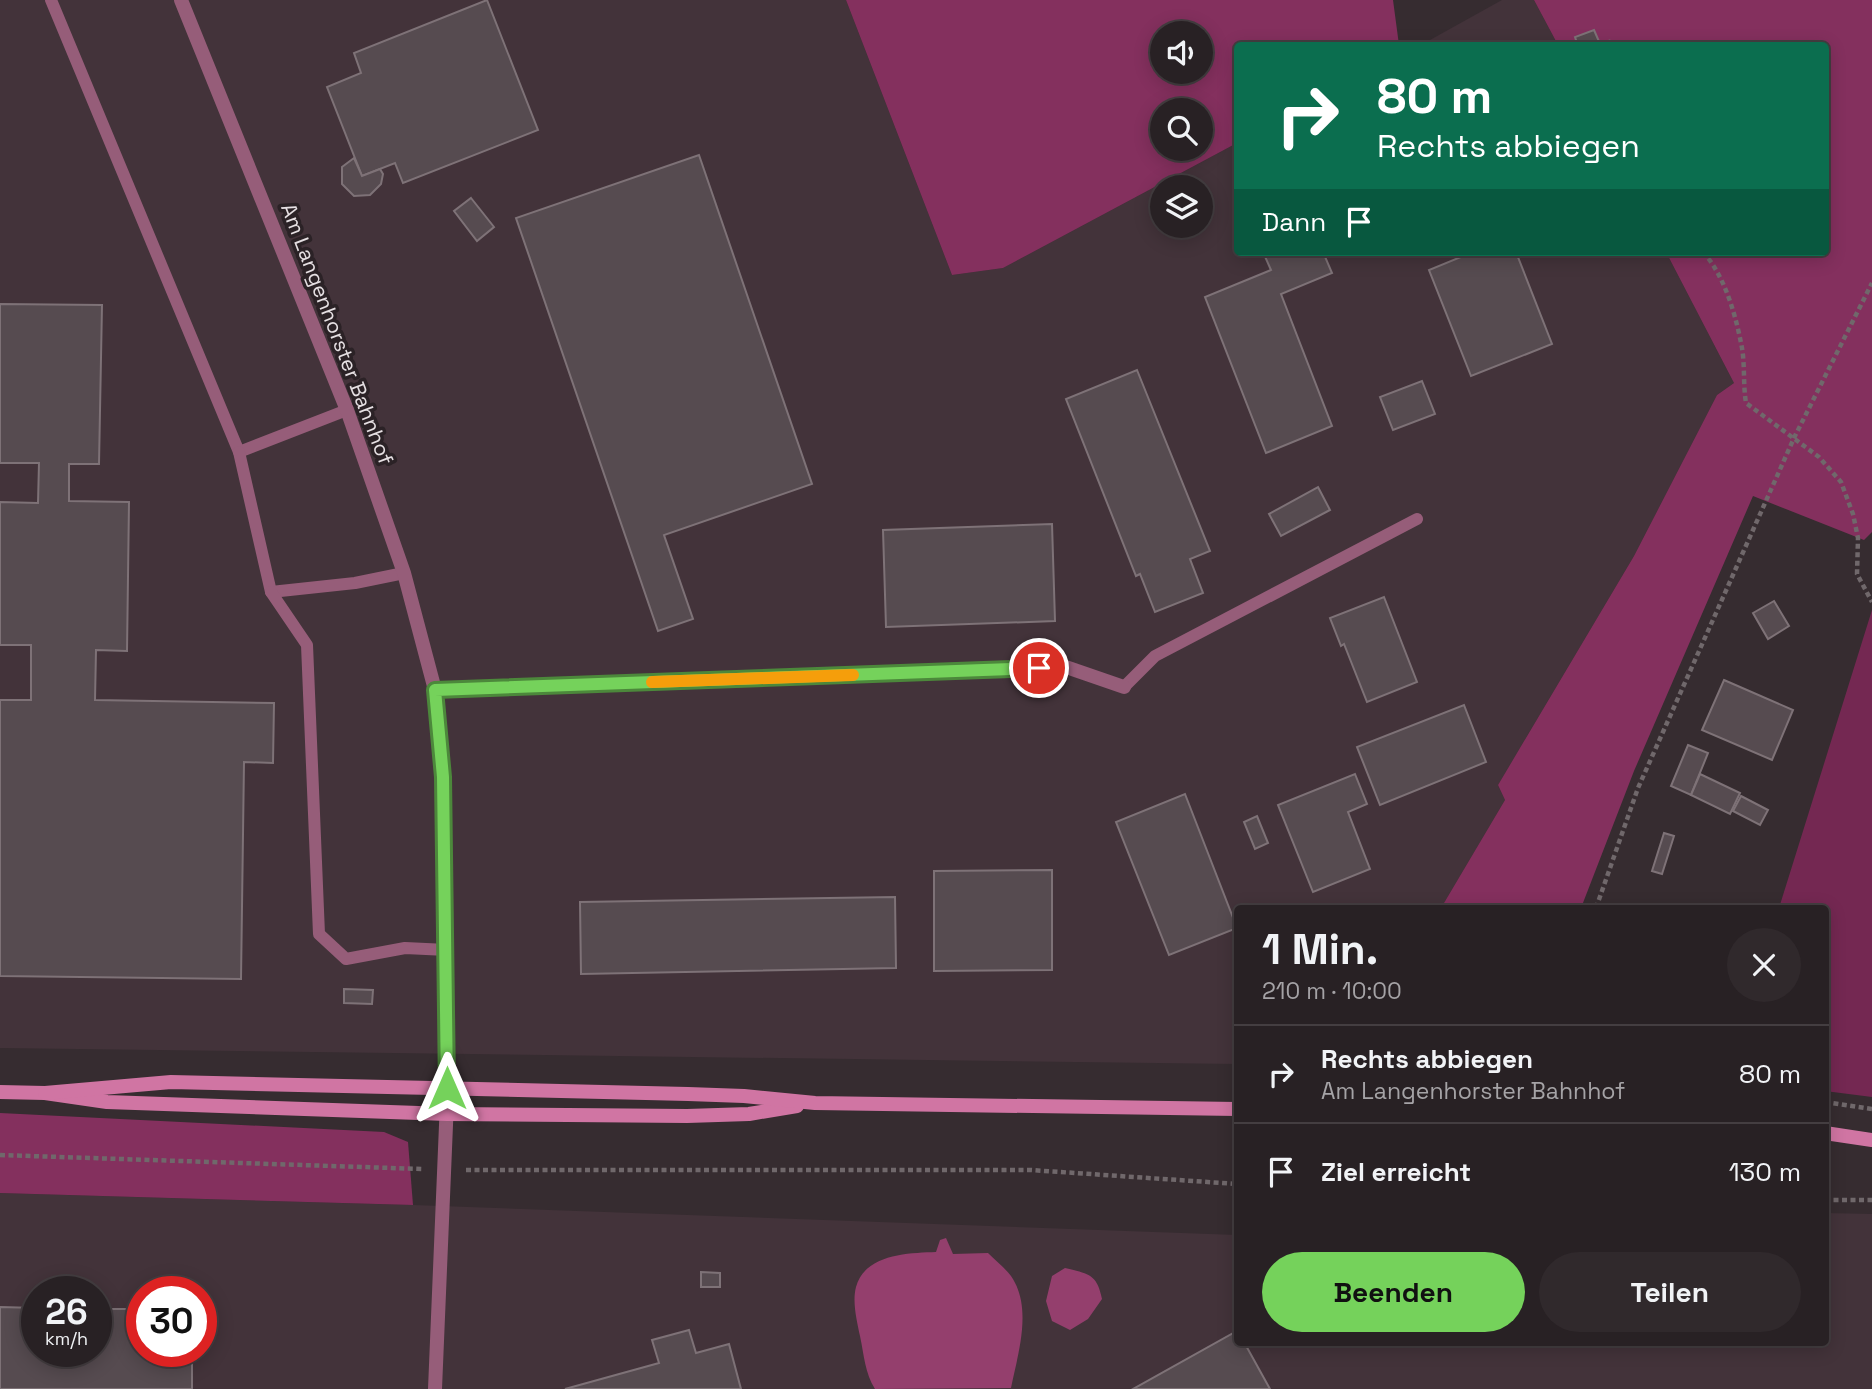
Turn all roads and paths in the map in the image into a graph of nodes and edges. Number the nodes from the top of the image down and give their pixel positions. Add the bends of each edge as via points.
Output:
1 (51, 0) edge
2 (181, 0) edge
3 (1707, 256) edge
4 (1872, 284) edge
5 (347, 411) junction
6 (1794, 438) junction
7 (239, 452) junction
8 (1417, 520) dead end
9 (404, 573) junction
10 (271, 592) junction
11 (1872, 602) edge
12 (1124, 687) joint
13 (435, 690) junction
14 (1597, 905) edge
15 (447, 950) junction
16 (447, 1088) junction
17 (0, 1092) edge
18 (45, 1093) junction
19 (815, 1103) junction
20 (1829, 1103) edge
21 (1872, 1109) edge
22 (1234, 1110) edge
23 (447, 1114) junction
24 (1829, 1134) edge
25 (1872, 1140) edge
26 (0, 1155) edge
27 (445, 1170) junction
28 (1234, 1184) edge
29 (1872, 1199) edge
30 (1829, 1200) edge
31 (435, 1389) edge

1 - 7 lane
2 - 5 street, Am Langenhorster Bahnhof
3 - 6 path via 1728,299 1742,349 1746,403
4 - 6 path
5 - 7 lane
5 - 9 street, Am Langenhorster Bahnhof
6 - 11 path via 1841,482 1858,538 1857,574
6 - 14 path via 1638,788
7 - 10 lane
8 - 12 lane via 1155,656
9 - 10 lane
9 - 13 street, Am Langenhorster Bahnhof
10 - 15 lane via 307,645 319,934 346,959 405,948
12 - 13 street via 1066,667
13 - 15 street, Am Langenhorster Bahnhof via 443,777
15 - 16 street, Am Langenhorster Bahnhof
16 - 18 street via 171,1082
16 - 19 street via 730,1095
16 - 23 street, Am Langenhorster Bahnhof
17 - 18 street
18 - 23 street via 107,1102
19 - 22 street
19 - 23 street via 749,1114
20 - 21 path
23 - 27 street, Am Langenhorster Bahnhof
24 - 25 street
26 - 27 path
27 - 28 path via 1031,1170
27 - 31 street, Am Langenhorster Bahnhof
29 - 30 path

